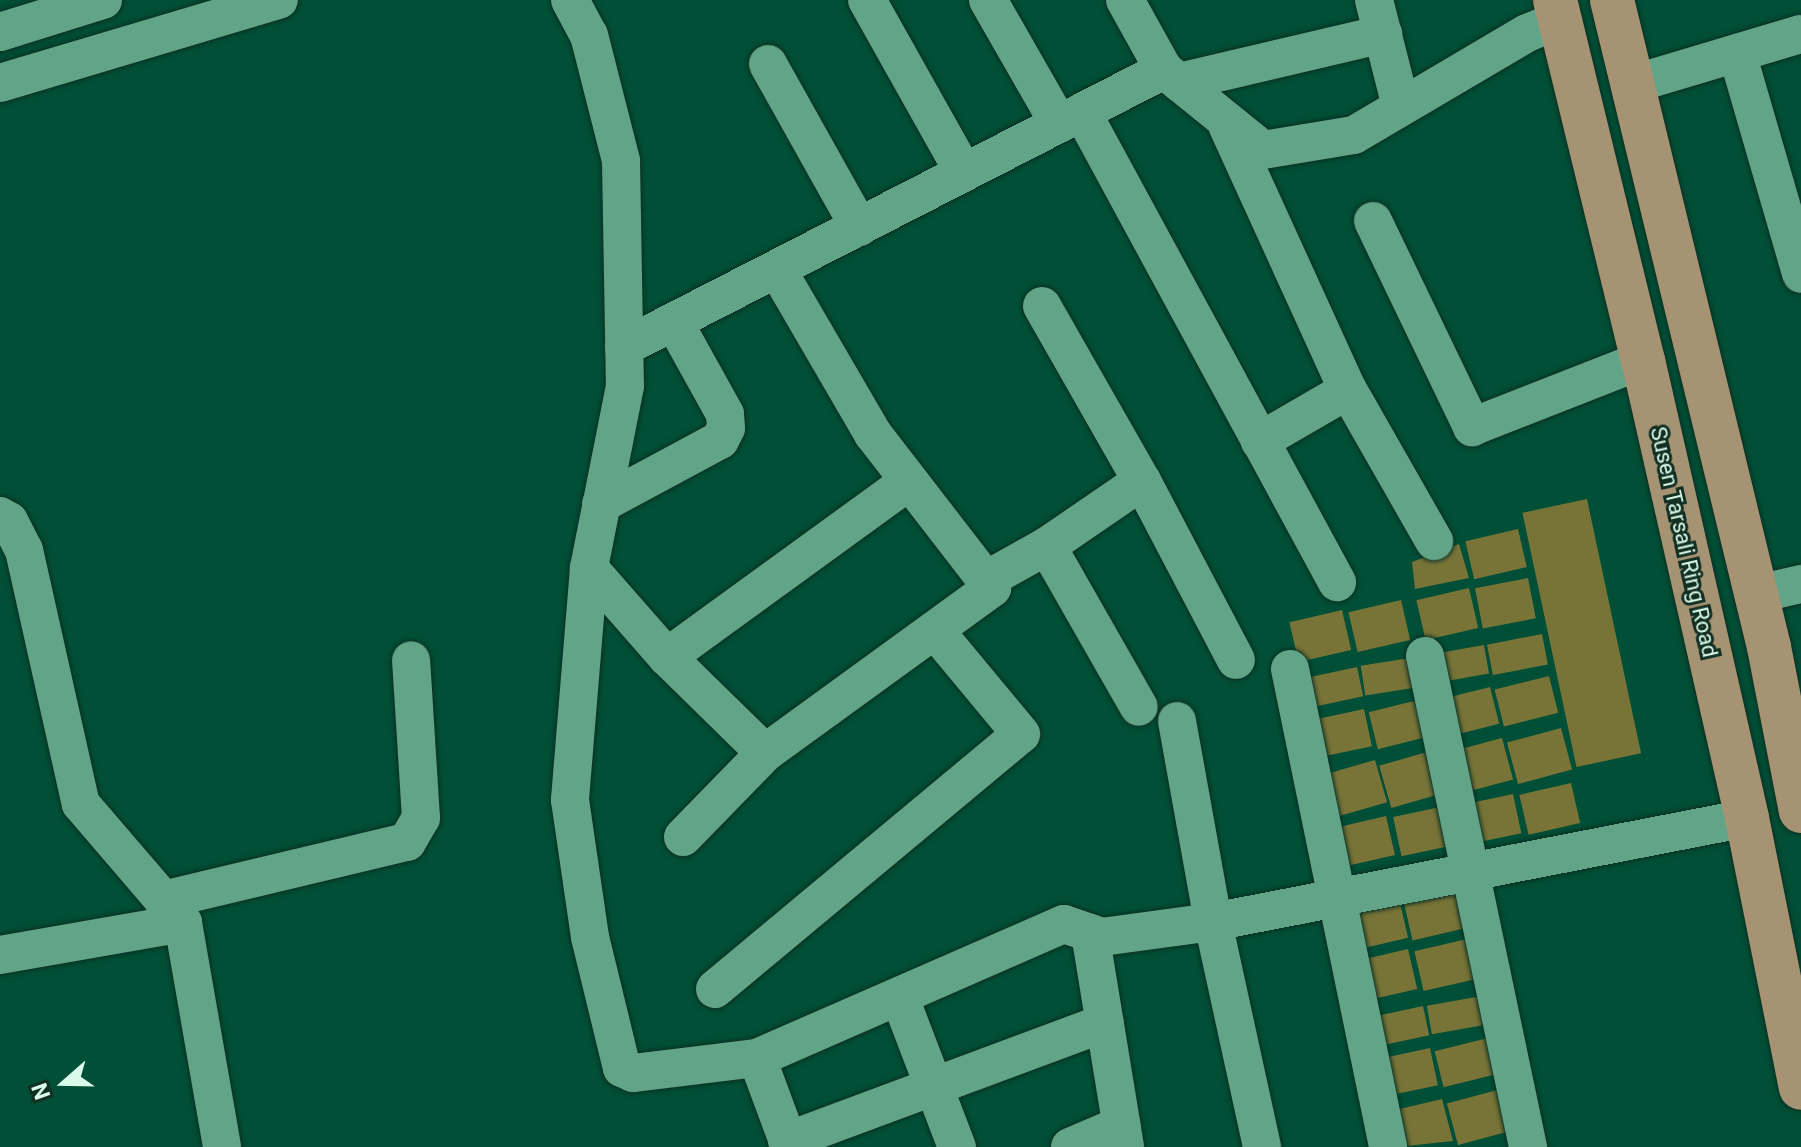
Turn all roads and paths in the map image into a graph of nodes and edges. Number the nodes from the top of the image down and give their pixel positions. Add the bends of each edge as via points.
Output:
1 (103, 0) edge
2 (279, 0) edge
3 (570, 0) edge
4 (867, 0) edge
5 (988, 0) edge
6 (1125, 0) edge
7 (1612, 0) edge
8 (1557, 10) edge
9 (1379, 17) edge
10 (0, 32) edge
11 (1801, 34) edge
12 (1737, 53) junction
13 (768, 64) dead end
14 (1172, 76) junction
15 (0, 83) edge
16 (1633, 84) junction
17 (1401, 107) junction
18 (1070, 118) junction
19 (1224, 119) junction
20 (964, 173) junction
21 (1373, 221) dead end
22 (859, 227) junction
23 (777, 269) junction
24 (1801, 274) edge
25 (1042, 306) dead end
26 (674, 322) junction
27 (624, 347) junction
28 (1643, 360) junction
29 (1348, 390) junction
30 (1260, 441) junction
31 (909, 481) junction
32 (1142, 481) junction
33 (601, 504) junction
34 (0, 516) edge
35 (1434, 541) dead end
36 (1047, 546) junction
37 (589, 568) junction
38 (986, 580) junction
39 (1337, 582) dead end
40 (1801, 584) edge
41 (1757, 594) junction
42 (937, 633) junction
43 (1425, 656) dead end
44 (667, 657) junction
45 (411, 660) dead end
46 (1236, 660) dead end
47 (1290, 669) dead end
48 (1139, 707) dead end
49 (1177, 721) dead end
50 (765, 753) junction
51 (1801, 811) edge
52 (1747, 818) junction
53 (683, 837) dead end
54 (1467, 871) junction
55 (1336, 900) junction
56 (173, 912) junction
57 (1213, 922) junction
58 (1090, 933) junction
59 (0, 955) edge
60 (715, 989) dead end
61 (900, 998) junction
62 (1105, 1023) junction
63 (757, 1058) junction
64 (933, 1084) junction
65 (1801, 1088) edge
66 (1123, 1136) edge
67 (789, 1144) edge
68 (222, 1147) edge
69 (957, 1147) edge
70 (1070, 1147) edge
71 (1262, 1147) edge
72 (1388, 1147) edge
73 (1528, 1147) edge

1 - 10 street
2 - 15 street
3 - 27 street via 589,35 621,161
4 - 20 street
5 - 18 street
6 - 14 street
7 - 16 main road
8 - 17 street
8 - 28 main road, Susen Tarsali Ring Road
9 - 14 street
9 - 17 street
11 - 12 street
12 - 16 street
12 - 24 street
13 - 22 street
14 - 18 street
14 - 19 street
16 - 41 main road
17 - 19 street via 1354,135 1263,150
18 - 20 street
18 - 30 street
19 - 29 street
20 - 22 street
21 - 28 street via 1472,427
22 - 23 street
23 - 26 street
23 - 31 street via 873,434
25 - 32 street
26 - 27 street
26 - 33 street via 725,414 726,428 720,440
27 - 33 street via 625,386
28 - 52 main road, Susen Tarsali Ring Road
29 - 30 street
29 - 35 street
30 - 39 street
31 - 38 street
31 - 44 street
32 - 36 street
32 - 46 street
33 - 37 street
34 - 56 street via 9,521 24,550 81,804
36 - 38 street
36 - 48 street
37 - 44 street
37 - 63 street via 570,800 616,1060 633,1073
38 - 42 street via 992,588
40 - 41 street
41 - 51 main road
42 - 50 street
42 - 60 street via 1021,734
43 - 54 street
44 - 50 street
45 - 56 street via 421,818 407,842
47 - 55 street
49 - 57 street
50 - 53 street
52 - 54 street
52 - 65 main road, Susen Tarsali Ring Road
54 - 55 street
54 - 73 street
55 - 57 street
55 - 72 street
56 - 59 street
56 - 68 street
57 - 58 street via 1102,937
57 - 71 street
58 - 61 street via 1064,924
58 - 62 street
61 - 63 street
61 - 64 street
62 - 64 street
62 - 66 street
63 - 67 street
64 - 67 street
64 - 69 street
66 - 70 street

